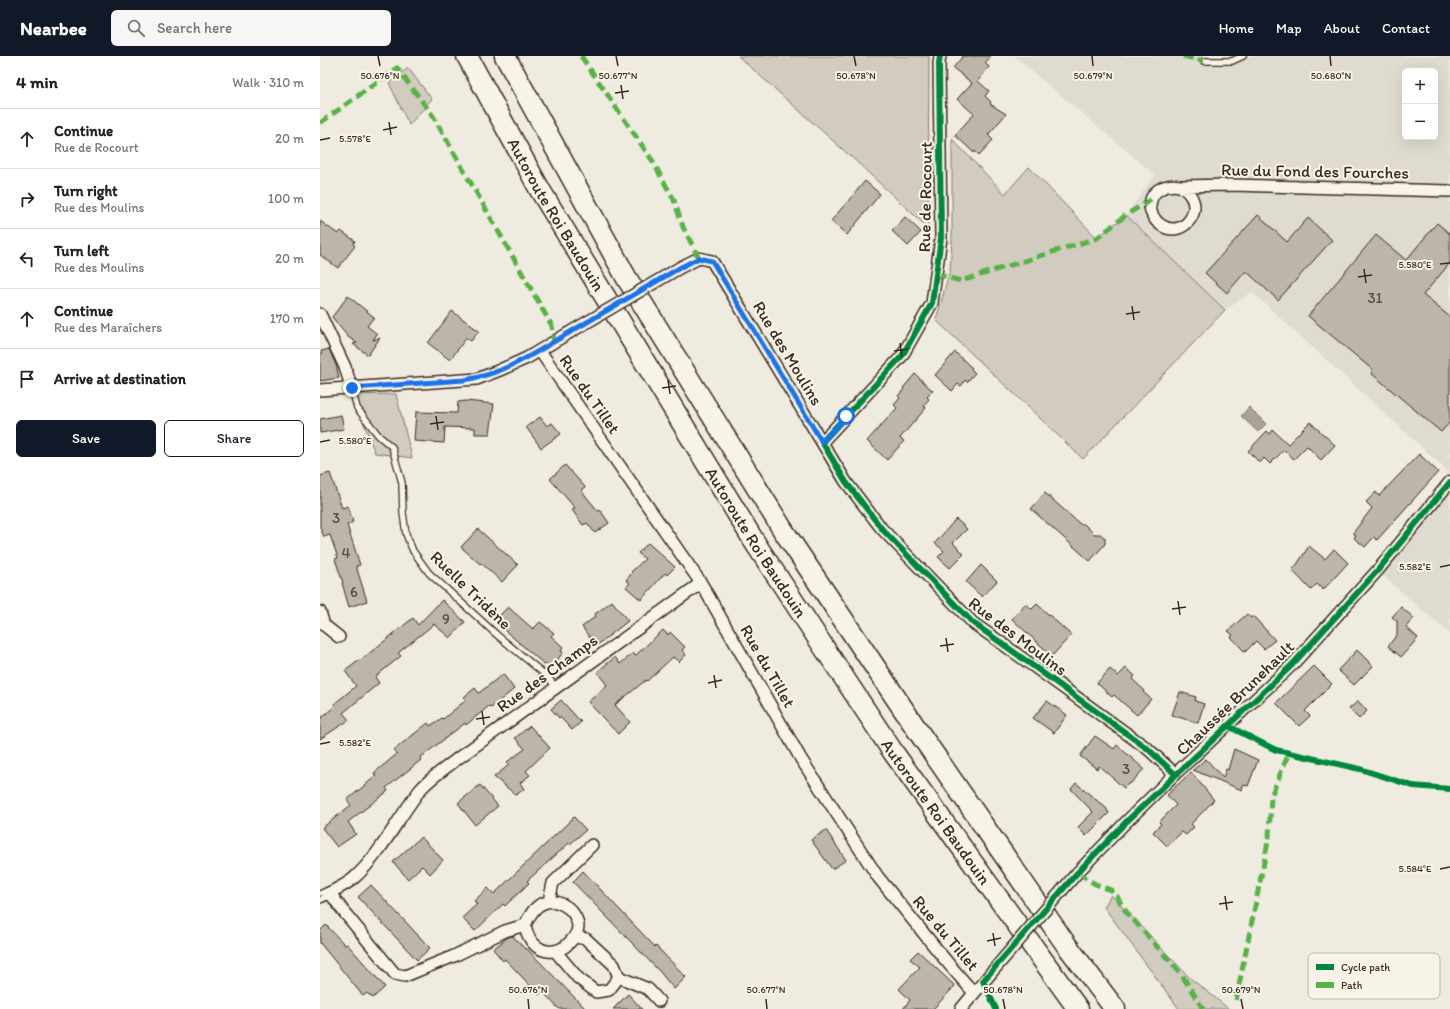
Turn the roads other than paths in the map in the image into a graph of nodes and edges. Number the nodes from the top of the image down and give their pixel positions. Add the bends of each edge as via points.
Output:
1 (467, 56) edge
2 (505, 56) edge
3 (940, 56) edge
4 (1243, 56) edge
5 (1204, 61) dead end
6 (1180, 186) junction
7 (1450, 191) edge
8 (320, 314) edge
9 (540, 350) junction
10 (352, 388) junction
11 (320, 390) edge
12 (822, 442) junction
13 (1450, 482) edge
14 (701, 583) junction
15 (320, 612) edge
16 (338, 637) dead end
17 (556, 688) junction
18 (1175, 774) junction
19 (592, 845) dead end
20 (325, 895) edge
21 (549, 901) junction
22 (525, 925) junction
23 (576, 936) junction
24 (556, 952) junction
25 (618, 977) junction
26 (974, 993) junction
27 (659, 1001) dead end
28 (961, 1009) edge
29 (1078, 1009) edge
30 (1115, 1009) edge

1 - 29 highway, Autoroute Roi Baudouin via 540,190 758,546 893,752
2 - 30 highway, Autoroute Roi Baudouin via 626,277 783,530 924,741
3 - 12 street, Rue de Rocourt via 941,238 932,303 902,356
4 - 5 lane via 1232,61
6 - 6 street, Rue du Fond des Fourches via 1165,185 1155,192 1152,199 1152,216 1163,226 1178,228 1190,219 1194,210 1192,195
6 - 7 street, Rue du Fond des Fourches
8 - 10 street
9 - 10 street, Rue des Moulins via 477,379
9 - 12 street, Rue des Moulins, bridge via 681,267 699,258 712,261
9 - 14 street, Rue du Tillet
10 - 11 street, Rue des Moulins
10 - 17 lane, Ruelle Tridène via 358,408 379,436 392,447 402,483 406,534 413,552 430,573 497,636 548,677
12 - 18 street, Rue des Moulins via 846,482 882,529 973,623 1148,749
13 - 18 street, Chaussée Brunehault via 1378,570 1292,665
14 - 17 street, Rue des Champs
14 - 26 street, Rue du Tillet via 801,759 878,877
15 - 16 street via 324,625
17 - 20 street, Rue des Champs via 457,758 421,789 367,865 353,879
18 - 26 street, Chaussée Brunehault, bridge via 1077,873
19 - 21 street via 553,883
20 - 22 street via 344,912 394,974 405,976 505,931
21 - 22 street via 537,906
21 - 23 street via 560,902 572,911 578,926
22 - 24 street via 529,937 538,948
23 - 24 street via 567,946
23 - 25 street via 586,939 614,965
24 - 25 street via 578,978 596,992 609,990
25 - 27 street via 648,989
26 - 28 street, Chaussée Brunehault

